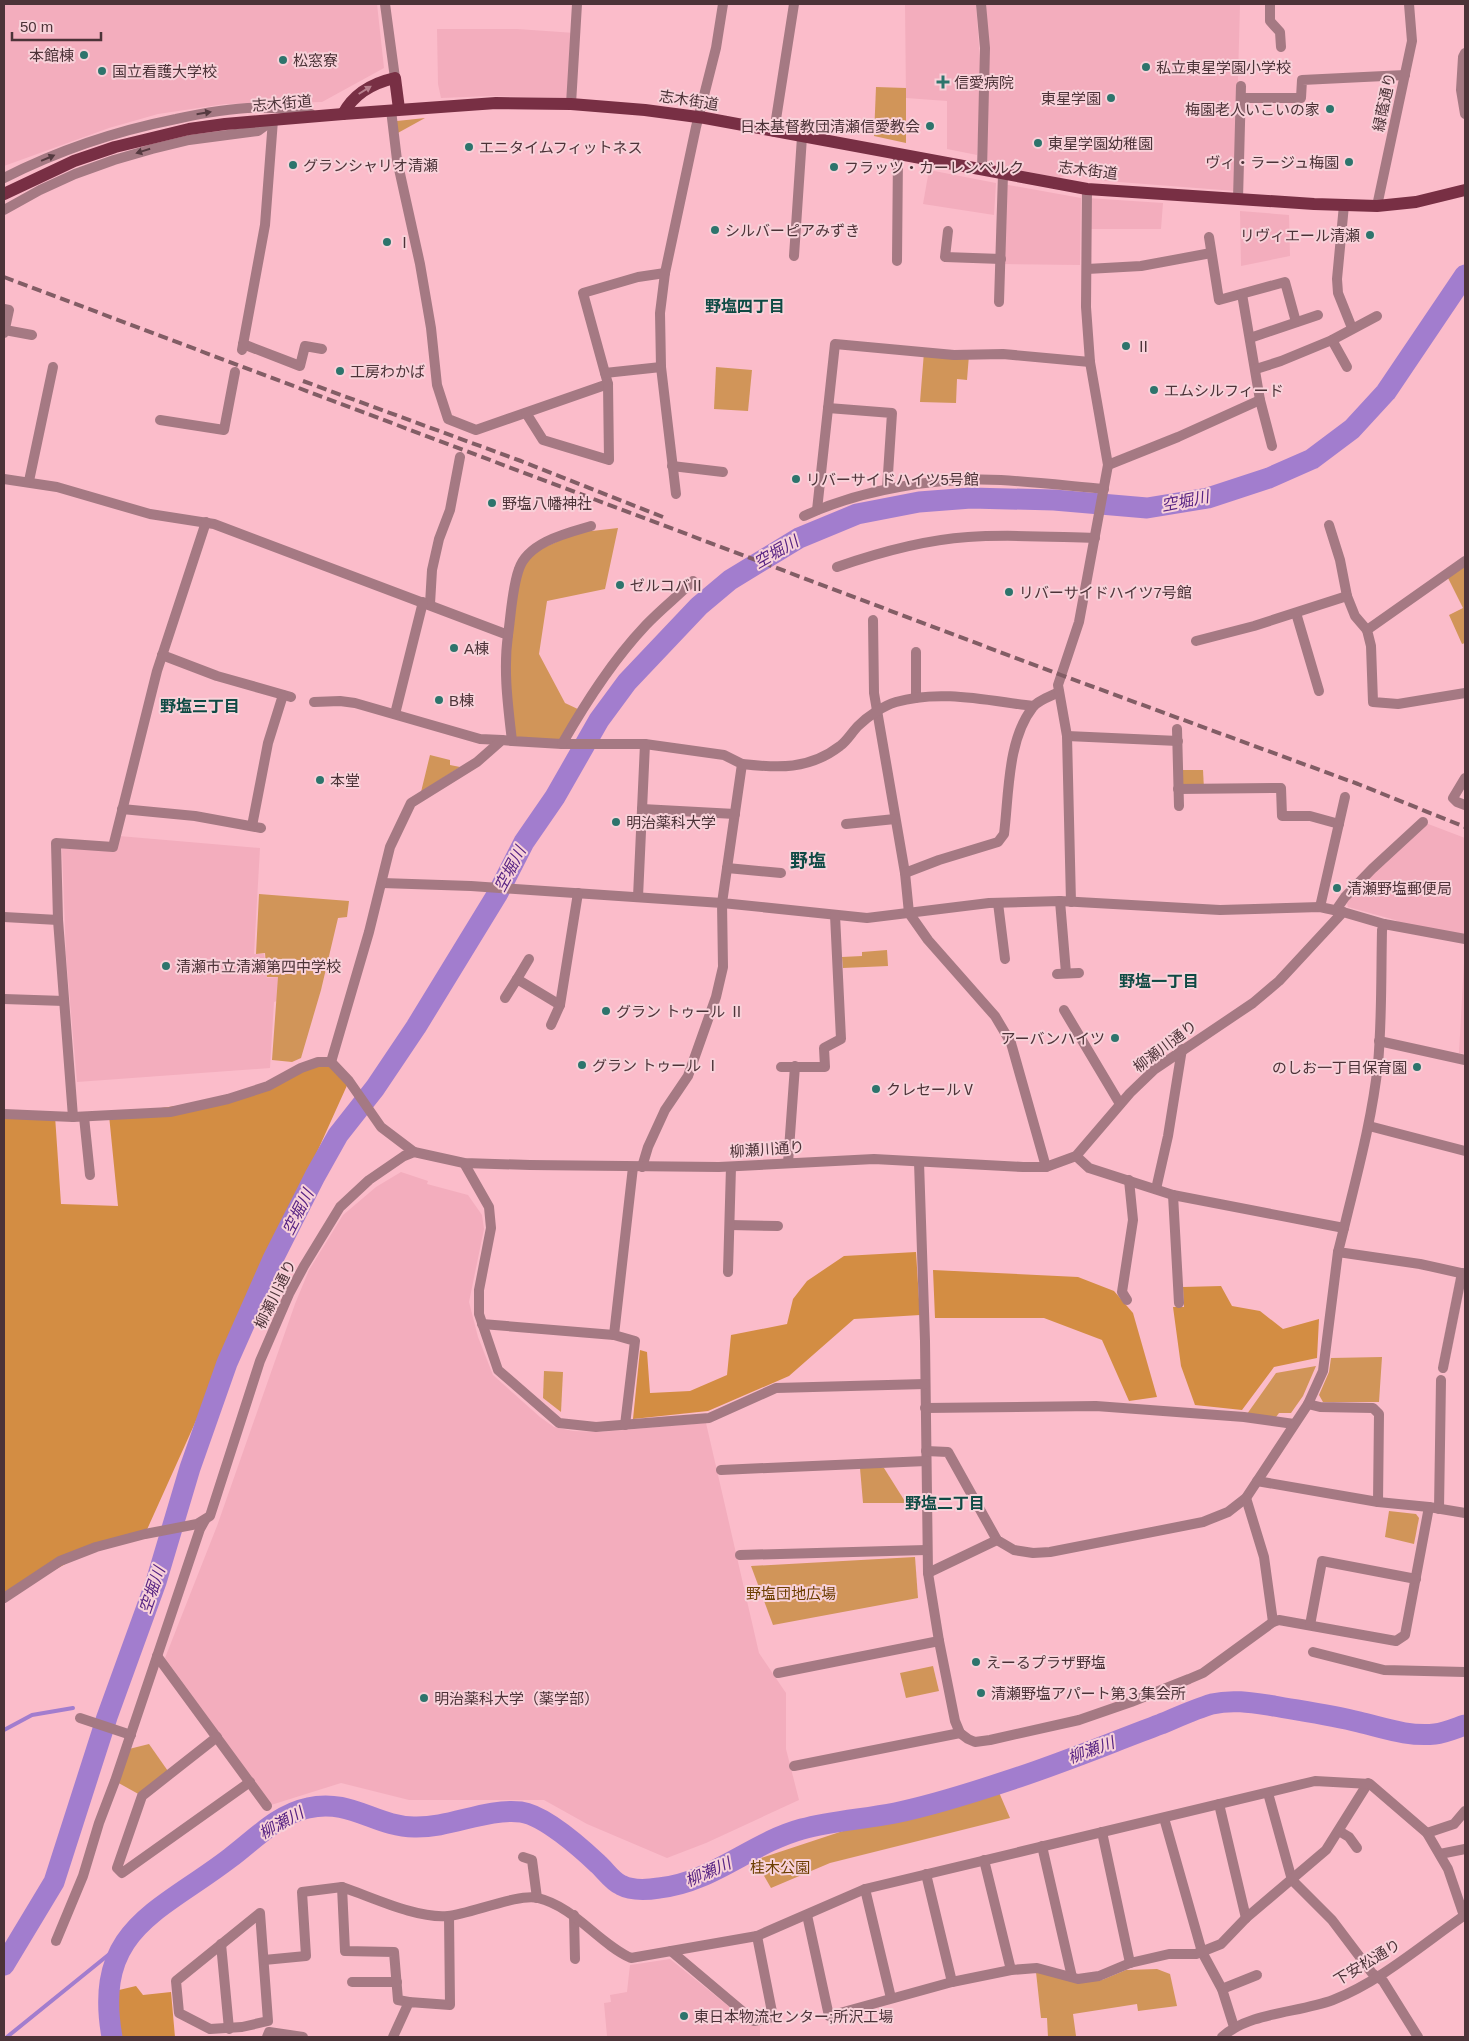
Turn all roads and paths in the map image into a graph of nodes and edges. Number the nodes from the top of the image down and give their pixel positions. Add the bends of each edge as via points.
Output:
1 (385, 4) edge
2 (577, 4) edge
3 (723, 4) edge
4 (794, 4) edge
5 (981, 4) edge
6 (1270, 4) edge
7 (1408, 4) edge
8 (1281, 47) dead end
9 (1465, 53) edge
10 (1405, 75) junction
11 (395, 78) junction
12 (1241, 86) dead end
13 (1241, 98) junction
14 (571, 104) junction
15 (395, 110) junction
16 (343, 114) junction
17 (1465, 114) edge
18 (322, 116) junction
19 (699, 117) junction
20 (274, 120) junction
21 (774, 132) junction
22 (802, 137) junction
23 (898, 154) junction
24 (982, 170) junction
25 (1003, 174) junction
26 (4, 178) edge
27 (1465, 184) edge
28 (1087, 189) junction
29 (1465, 190) edge
30 (4, 194) edge
31 (1238, 199) junction
32 (1344, 205) junction
33 (1377, 206) junction
34 (4, 210) edge
35 (948, 231) dead end
36 (1209, 237) dead end
37 (1212, 253) junction
38 (794, 256) dead end
39 (1000, 259) junction
40 (897, 261) dead end
41 (1087, 269) junction
42 (665, 273) junction
43 (1242, 294) junction
44 (999, 302) dead end
45 (4, 309) edge
46 (1318, 315) dead end
47 (1376, 316) dead end
48 (1296, 322) junction
49 (1352, 328) junction
50 (4, 331) edge
51 (32, 335) dead end
52 (1250, 338) junction
53 (1332, 340) junction
54 (322, 349) dead end
55 (1090, 362) junction
56 (53, 367) dead end
57 (661, 367) junction
58 (1347, 367) dead end
59 (1256, 369) junction
60 (236, 372) dead end
61 (605, 373) junction
62 (608, 384) junction
63 (1260, 400) junction
64 (828, 408) junction
65 (526, 413) junction
66 (160, 420) dead end
67 (1272, 446) dead end
68 (460, 458) dead end
69 (1108, 465) junction
70 (672, 466) junction
71 (723, 472) dead end
72 (4, 479) edge
73 (29, 481) junction
74 (887, 489) junction
75 (1104, 489) junction
76 (676, 494) dead end
77 (817, 510) junction
78 (804, 516) dead end
79 (210, 523) junction
80 (1329, 525) dead end
81 (591, 526) dead end
82 (1095, 538) junction
83 (1465, 561) edge
84 (837, 567) dead end
85 (694, 581) dead end
86 (1347, 596) junction
87 (427, 603) junction
88 (1296, 613) junction
89 (874, 620) dead end
90 (1367, 630) junction
91 (508, 635) junction
92 (1196, 641) dead end
93 (916, 652) dead end
94 (162, 655) junction
95 (1319, 691) dead end
96 (1059, 692) junction
97 (1465, 693) edge
98 (916, 698) junction
99 (314, 702) dead end
100 (1034, 706) junction
101 (877, 711) junction
102 (395, 714) junction
103 (1177, 729) dead end
104 (1067, 736) junction
105 (507, 741) junction
106 (1178, 741) junction
107 (564, 744) junction
108 (645, 744) junction
109 (742, 764) junction
110 (1465, 778) edge
111 (1178, 789) junction
112 (1345, 796) dead end
113 (1465, 805) edge
114 (1179, 806) dead end
115 (122, 809) junction
116 (642, 809) junction
117 (734, 814) junction
118 (895, 819) junction
119 (1423, 822) dead end
120 (846, 824) dead end
121 (1339, 824) junction
122 (727, 868) junction
123 (781, 873) dead end
124 (906, 873) junction
125 (382, 883) junction
126 (578, 893) junction
127 (638, 897) junction
128 (1060, 901) junction
129 (1072, 902) junction
130 (722, 903) junction
131 (998, 903) junction
132 (1320, 907) junction
133 (1340, 911) junction
134 (909, 913) junction
135 (835, 915) junction
136 (4, 917) edge
137 (58, 920) junction
138 (1384, 924) junction
139 (1465, 939) edge
140 (529, 959) dead end
141 (1005, 959) dead end
142 (1079, 973) dead end
143 (517, 979) junction
144 (505, 998) dead end
145 (4, 1000) edge
146 (64, 1001) junction
147 (560, 1005) junction
148 (1064, 1010) dead end
149 (551, 1025) dead end
150 (1379, 1041) junction
151 (1182, 1049) junction
152 (1465, 1060) edge
153 (331, 1062) junction
154 (795, 1066) junction
155 (781, 1067) dead end
156 (1120, 1104) junction
157 (4, 1114) edge
158 (73, 1117) junction
159 (84, 1117) junction
160 (1368, 1126) junction
161 (1465, 1151) edge
162 (414, 1152) junction
163 (1076, 1156) junction
164 (919, 1162) junction
165 (464, 1163) junction
166 (788, 1163) junction
167 (638, 1167) junction
168 (731, 1167) junction
169 (1046, 1167) junction
170 (90, 1175) dead end
171 (1129, 1180) junction
172 (1156, 1189) junction
173 (1173, 1195) junction
174 (730, 1225) junction
175 (778, 1226) dead end
176 (1344, 1228) junction
177 (1338, 1252) junction
178 (728, 1272) dead end
179 (1464, 1273) edge
180 (1127, 1300) dead end
181 (1179, 1303) dead end
182 (482, 1324) junction
183 (614, 1335) junction
184 (1443, 1368) dead end
185 (1441, 1380) dead end
186 (925, 1384) junction
187 (1308, 1404) junction
188 (925, 1408) junction
189 (1294, 1424) junction
190 (625, 1425) junction
191 (926, 1456) junction
192 (721, 1470) dead end
193 (1257, 1481) junction
194 (1246, 1498) junction
195 (1378, 1502) junction
196 (1434, 1508) junction
197 (1465, 1513) edge
198 (201, 1522) junction
199 (997, 1540) junction
200 (926, 1550) junction
201 (740, 1556) dead end
202 (928, 1573) junction
203 (1416, 1579) junction
204 (4, 1598) edge
205 (1274, 1622) junction
206 (1310, 1625) junction
207 (938, 1641) junction
208 (1313, 1652) dead end
209 (157, 1656) junction
210 (1465, 1672) edge
211 (778, 1673) dead end
212 (80, 1718) dead end
213 (960, 1733) junction
214 (129, 1735) junction
215 (217, 1737) junction
216 (794, 1766) dead end
217 (250, 1782) junction
218 (1368, 1782) junction
219 (1268, 1793) junction
220 (1219, 1804) junction
221 (267, 1806) dead end
222 (1465, 1811) edge
223 (1164, 1818) junction
224 (1339, 1831) junction
225 (1102, 1832) junction
226 (1427, 1833) junction
227 (1042, 1846) junction
228 (1357, 1848) dead end
229 (1465, 1849) edge
230 (1440, 1854) junction
231 (524, 1857) dead end
232 (984, 1860) junction
233 (926, 1874) junction
234 (1292, 1880) junction
235 (342, 1887) junction
236 (865, 1889) junction
237 (537, 1898) junction
238 (574, 1915) junction
239 (807, 1915) junction
240 (449, 1916) junction
241 (1464, 1916) edge
242 (1246, 1918) junction
243 (757, 1936) junction
244 (56, 1941) dead end
245 (221, 1944) junction
246 (672, 1951) junction
247 (1202, 1952) junction
248 (575, 1959) dead end
249 (264, 1960) junction
250 (1130, 1963) junction
251 (1011, 1970) junction
252 (1257, 1975) dead end
253 (1072, 1977) junction
254 (1377, 1977) junction
255 (352, 1982) dead end
256 (396, 1982) junction
257 (952, 1982) junction
258 (1222, 1989) junction
259 (891, 1998) junction
260 (409, 2002) junction
261 (1234, 2027) junction
262 (229, 2028) junction
263 (268, 2030) edge
264 (303, 2037) edge
265 (393, 2037) edge
266 (1222, 2037) edge
267 (1418, 2037) edge

1 - 11 street
2 - 14 street
3 - 19 street
4 - 21 street
5 - 24 street via 985,48
6 - 8 street via 1270,21 1280,32
7 - 10 street, 緑蔭通り via 1412,40
9 - 17 street via 1461,90
10 - 13 street via 1302,80 1302,98
10 - 33 street, 緑蔭通り
11 - 15 main road
16 -> 11 main road via 350,101 367,88
12 - 13 street
13 - 31 street
14 - 15 main road, 志木街道 via 496,103
14 - 19 main road, 志木街道
15 - 16 main road, 志木街道
15 - 65 street via 397,160 430,319 437,385 448,419 476,430
16 - 18 main road, 志木街道
18 - 20 main road, 志木街道
26 -> 18 street via 75,146 111,134 202,113 274,108
19 - 21 main road, 志木街道
19 - 42 street
20 - 30 main road, 志木街道 via 189,130 115,148 74,161
20 -> 34 street via 258,131 189,140 114,160 49,186
20 - 54 street via 266,225 242,347 300,366 306,346
21 - 22 main road, 志木街道
22 - 23 main road, 志木街道
22 - 38 street
23 - 24 main road, 志木街道
23 - 40 street
24 - 25 main road, 志木街道
25 - 28 main road, 志木街道
25 - 39 street
27 - 29 street
28 - 31 main road, 志木街道
28 - 41 street
29 - 33 main road, 志木街道 via 1416,202
31 - 32 main road, 志木街道
32 - 33 main road, 志木街道
32 - 49 street via 1337,279 1338,293
35 - 39 street via 945,257
36 - 37 street
37 - 41 street via 1141,266
37 - 43 street via 1219,300
39 - 44 street
41 - 55 street
42 - 57 street via 660,313
42 - 61 street via 638,277 583,293
43 - 48 street via 1285,282
43 - 52 street
45 - 50 street via 9,310
46 - 48 street
47 - 49 street
48 - 52 street
49 - 53 street
50 - 51 street
52 - 59 street
53 - 58 street
53 - 59 street
55 - 64 street via 1003,354 954,355 835,344
55 - 69 street
56 - 73 street
57 - 61 street
57 - 70 street
59 - 63 street
60 - 66 street via 224,430
61 - 62 street
62 - 65 street
62 - 65 street via 609,460 543,440
63 - 67 street
63 - 69 street
64 - 74 street via 892,413
64 - 77 street
68 - 87 street via 452,503 439,539
69 - 75 street
70 - 71 street
70 - 76 street
72 - 73 street
73 - 79 street via 57,486 150,514
74 - 75 street via 931,482 1000,480
74 - 77 street
75 - 82 street
77 - 78 street
79 - 87 street
79 - 94 street
80 - 86 street
81 - 91 street via 553,539 528,555 519,568
82 - 84 street via 968,536 908,545
82 - 96 street via 1079,622 1058,685
83 - 90 street
85 - 107 street via 647,624 605,674
86 - 88 street
86 - 90 street via 1355,616
87 - 91 street
87 - 102 street
88 - 92 street
88 - 95 street
89 - 101 street
90 - 97 street via 1371,646 1373,702 1398,704
91 - 105 street
93 - 98 street
94 - 115 street
94 - 115 street via 217,676 287,696 268,744 257,827 195,816
96 - 100 street
96 - 104 street
98 - 100 street via 952,696
98 - 101 street via 895,702
99 - 102 street via 355,703
100 - 124 street via 1020,728 1009,777 1004,834 998,842
101 - 109 street via 859,725 841,746 820,757 794,767
101 - 118 street
102 - 105 street via 480,739
103 - 106 street
104 - 106 street
104 - 129 street
105 - 107 street
105 - 125 street via 411,803 390,847
106 - 111 street
107 - 108 street
108 - 109 street via 724,755
108 - 116 street
109 - 117 street
110 - 113 street via 1454,798
111 - 114 street
111 - 121 street via 1281,788 1282,816 1310,816
112 - 121 street
115 - 137 street via 113,847 56,843
116 - 117 street
116 - 127 street
117 - 122 street
118 - 120 street
118 - 124 street
119 - 133 street, 柳瀬川通り via 1345,897
121 - 132 street
122 - 123 street
122 - 130 street
124 - 134 street
125 - 126 street
125 - 153 street
126 - 127 street
126 - 147 street
127 - 130 street
128 - 129 street
128 - 131 street
128 - 142 street via 1062,973
129 - 132 street via 1220,910
130 - 135 street
130 - 167 street via 723,967 716,996 688,1076 665,1110
131 - 134 street
131 - 141 street
132 - 133 street
133 - 138 street
133 - 151 street, 柳瀬川通り via 1279,981 1253,1003
134 - 135 street via 867,918
134 - 169 street via 928,940 995,1016 1012,1043
135 - 154 street via 841,1039 824,1048 825,1067
136 - 137 street
137 - 146 street
138 - 139 street
138 - 150 street
140 - 143 street
143 - 144 street
143 - 147 street
145 - 146 street
146 - 158 street
147 - 149 street
148 - 156 street
150 - 152 street
150 - 160 street
151 - 156 street, 柳瀬川通り via 1159,1065
151 - 172 street
153 - 159 street via 318,1062 301,1068 268,1086 228,1099 170,1112
153 - 162 street via 349,1081 381,1127
154 - 155 street
154 - 166 street
156 - 163 street, 柳瀬川通り
157 - 158 street
158 - 159 street
159 - 170 street
160 - 161 street
160 - 176 street
162 - 165 street, 柳瀬川通り
162 - 198 street, 柳瀬川通り via 383,1170 353,1194 340,1207 316,1245 289,1294 260,1361 210,1516
163 - 169 street, 柳瀬川通り
163 - 171 street via 1089,1168
164 - 166 street, 柳瀬川通り via 874,1159
164 - 169 street, 柳瀬川通り
164 - 186 street
165 - 167 street, 柳瀬川通り
165 - 182 street via 489,1207 491,1228 479,1290
166 - 168 street, 柳瀬川通り
167 - 168 street, 柳瀬川通り
167 - 183 street
168 - 174 street
171 - 172 street
171 - 180 street via 1133,1220 1122,1292
172 - 173 street
173 - 176 street
173 - 181 street
174 - 175 street
174 - 178 street
176 - 177 street
177 - 179 street
177 - 187 street via 1324,1366
179 - 184 street
182 - 183 street
182 - 190 street via 498,1370 559,1423 596,1427
183 - 190 street via 635,1341
185 - 196 street
186 - 188 street
186 - 190 street via 776,1388 709,1418
187 - 189 street
187 - 195 street via 1373,1408 1379,1414
188 - 189 street via 1096,1406
188 - 191 street
189 - 193 street
191 - 192 street
191 - 199 street via 948,1452
191 - 200 street
193 - 194 street
193 - 195 street
194 - 199 street via 1228,1512 1203,1522 1050,1552 1014,1550
194 - 205 street via 1264,1557
195 - 196 street
196 - 197 street
196 - 203 street
198 - 204 street via 96,1547 60,1561
198 - 209 street, 柳瀬川通り
199 - 202 street
200 - 201 street
200 - 202 street
202 - 207 street
203 - 206 street via 1405,1635 1396,1641
203 - 206 street via 1322,1561
205 - 206 street
205 - 213 street via 1203,1673 1131,1702 1079,1720 990,1740 975,1742
207 - 211 street
207 - 213 street
208 - 210 street via 1384,1670
209 - 214 street, 柳瀬川通り
209 - 215 street
212 - 214 street
213 - 216 street
214 - 244 street, 柳瀬川通り via 84,1876
215 - 217 street
215 - 217 street via 142,1796 117,1868 122,1873
217 - 221 street
218 - 219 street via 1315,1781
218 - 224 street
218 - 226 street
219 - 220 street
219 - 234 street
220 - 223 street
220 - 242 street
222 - 226 street via 1454,1824
223 - 225 street
223 - 247 street
224 - 228 street via 1350,1836
224 - 234 street via 1326,1850
225 - 227 street
225 - 250 street
226 - 230 street
227 - 232 street
227 - 253 street
229 - 230 street
230 - 241 street
231 - 237 street via 532,1860
232 - 233 street
232 - 251 street
233 - 236 street
233 - 257 street
234 - 242 street
234 - 254 street via 1332,1920
235 - 240 street via 427,1916
235 - 249 street via 302,1892 306,1956
235 - 256 street via 345,1951 394,1952
236 - 239 street
236 - 259 street
237 - 238 street
237 - 240 street
238 - 246 street via 631,1958
238 - 248 street
239 - 243 street
239 - 259 street via 829,2016
240 - 260 street via 450,2005
241 - 254 street, 下安松通り
242 - 247 street via 1221,1944
243 - 246 street
243 - 246 street via 773,2017 754,2021
245 - 249 street via 260,1913
245 - 262 street
245 - 262 street via 176,1981 179,2013 210,2029
247 - 250 street via 1169,1954
247 - 258 street
249 - 263 street
250 - 253 street via 1099,1976
251 - 253 street via 1037,1968
251 - 257 street
252 - 258 street
254 - 261 street, 下安松通り via 1333,2000
254 - 267 street via 1383,1981
255 - 256 street
256 - 260 street via 398,2000
257 - 259 street
258 - 261 street
260 - 265 street
261 - 266 street, 下安松通り
262 - 263 street
263 - 264 street

